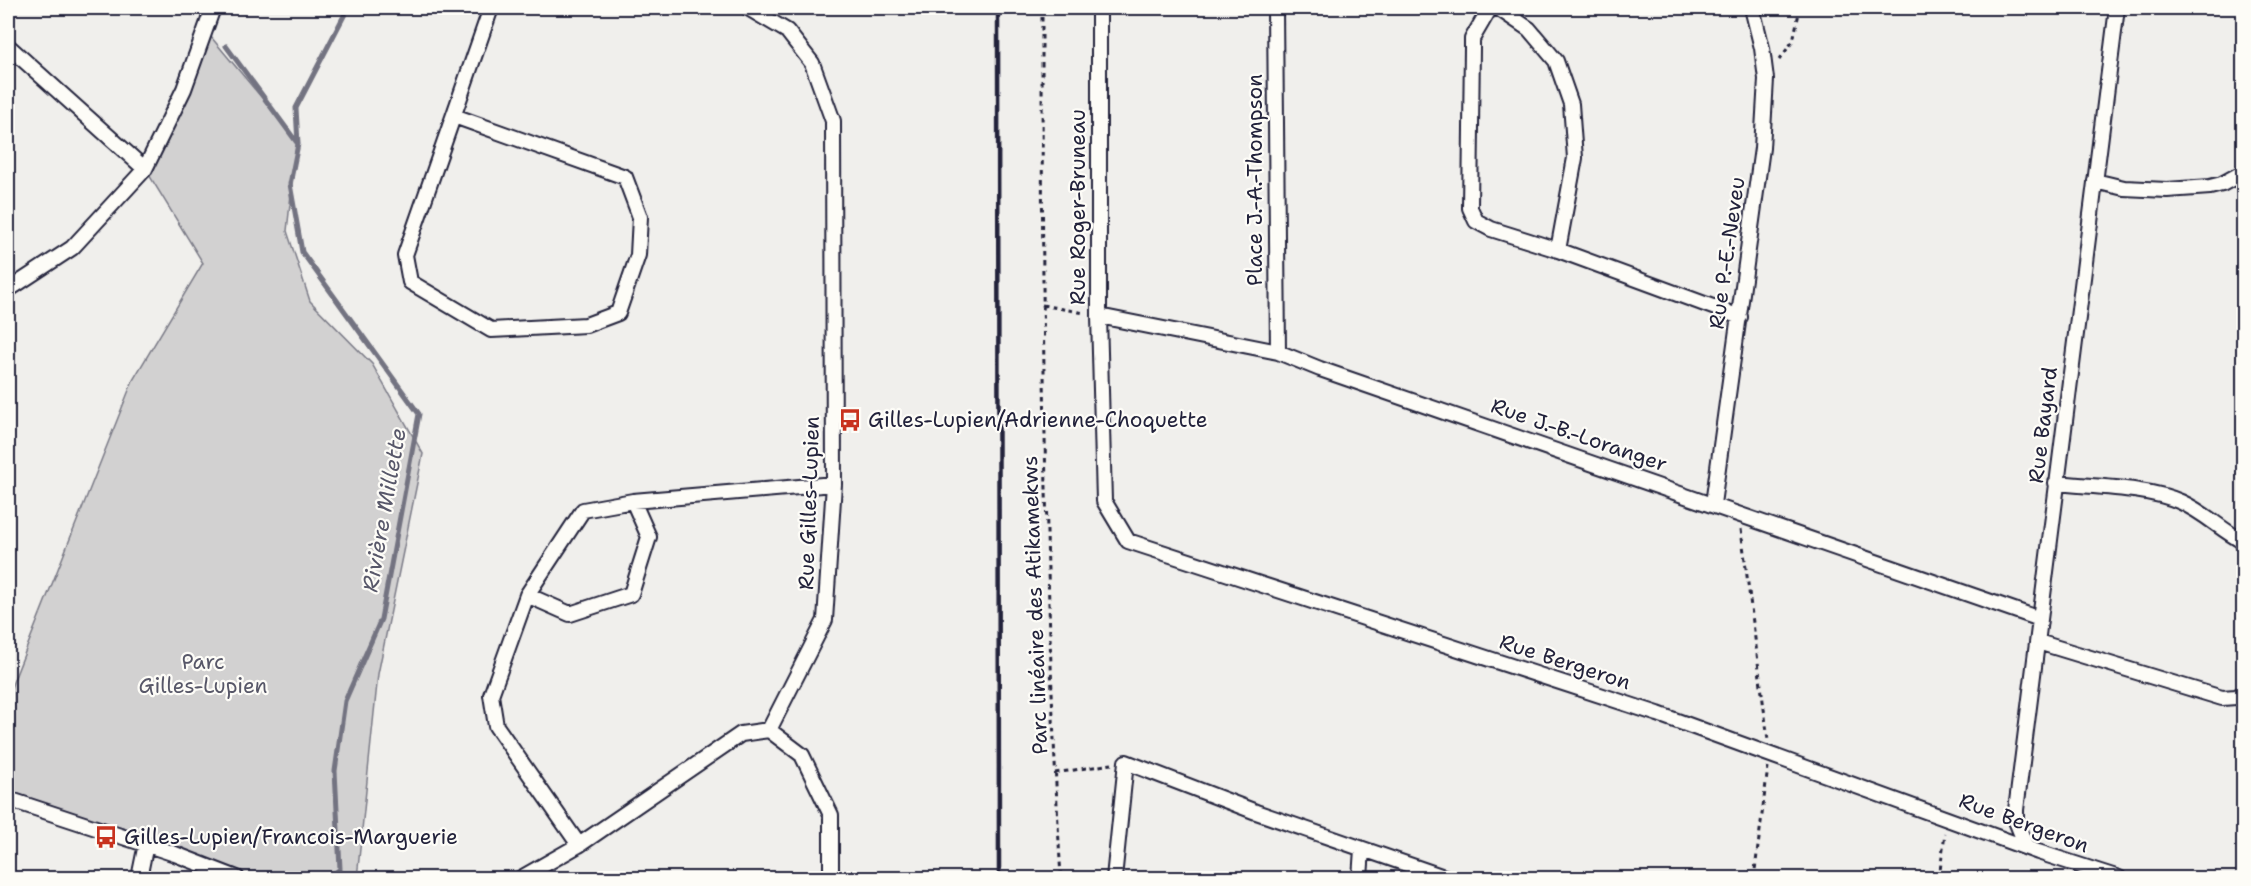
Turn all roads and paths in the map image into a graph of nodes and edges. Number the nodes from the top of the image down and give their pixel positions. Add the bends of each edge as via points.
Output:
1 (213, 8) edge
2 (491, 8) edge
3 (748, 8) edge
4 (1042, 8) edge
5 (1099, 8) edge
6 (1275, 8) edge
7 (1490, 8) edge
8 (1498, 8) edge
9 (1752, 8) edge
10 (1800, 8) edge
11 (2117, 8) edge
12 (8, 46) edge
13 (1766, 79) junction
14 (454, 116) junction
15 (145, 169) junction
16 (2244, 172) edge
17 (2095, 181) junction
18 (1558, 250) junction
19 (8, 290) edge
20 (1042, 304) junction
21 (1099, 316) junction
22 (1740, 316) junction
23 (1278, 352) junction
24 (1102, 406) joint
25 (2056, 483) junction
26 (834, 484) junction
27 (633, 501) junction
28 (1713, 504) junction
29 (1738, 513) junction
30 (2244, 542) edge
31 (526, 595) junction
32 (2040, 619) junction
33 (2038, 642) junction
34 (2244, 693) edge
35 (769, 730) junction
36 (1769, 754) junction
37 (1126, 762) junction
38 (1054, 773) junction
39 (8, 799) edge
40 (1947, 818) junction
41 (146, 844) junction
42 (579, 845) junction
43 (2026, 846) junction
44 (1362, 849) junction
45 (139, 879) edge
46 (237, 879) edge
47 (521, 879) edge
48 (831, 879) edge
49 (1061, 879) edge
50 (1114, 879) edge
51 (1360, 879) edge
52 (1447, 879) edge
53 (1754, 879) edge
54 (1940, 879) edge
55 (2119, 879) edge

1 - 15 street via 184,89
2 - 14 street
3 - 26 street, Rue Gilles-Lupien via 787,31 812,63 833,122
4 - 20 path, Parc linéaire des Atikamekws
5 - 21 street, Rue Roger-Bruneau
6 - 23 street, Place J.-A.-Thompson
7 - 18 street via 1472,39 1470,208 1476,221 1491,229
8 - 18 street via 1528,29 1556,61 1571,104 1575,158
9 - 13 street, Rue P.-E.-Neveu
10 - 13 path via 1793,41
11 - 17 street, Rue Bayard
12 - 15 street
13 - 22 street, Rue P.-E.-Neveu via 1762,148
14 - 14 street via 405,255 410,282 491,330 586,325 618,313 638,255 640,216 625,177
15 - 19 street via 72,248
16 - 17 street via 2210,187 2168,190 2124,188
17 - 25 street, Rue Bayard
18 - 22 street
20 - 21 path
20 - 38 path, Parc linéaire des Atikamekws
21 - 23 street, Rue J.-B.-Loranger
21 - 24 street, Rue Roger-Bruneau
22 - 28 street, Rue P.-E.-Neveu
23 - 28 street, Rue J.-B.-Loranger
24 - 36 street, Rue Bergeron via 1104,501 1128,541
25 - 30 street via 2154,494 2179,501
25 - 32 street, Rue Bayard
26 - 27 street
26 - 35 street, Rue Gilles-Lupien via 825,621
27 - 31 street via 583,510
27 - 31 street via 649,537 632,594 570,614
28 - 29 street, Rue J.-B.-Loranger
29 - 32 street, Rue J.-B.-Loranger
29 - 36 path
31 - 42 street via 490,695 496,726
32 - 33 street, Rue Bayard
33 - 34 street via 2223,698
33 - 43 street, Rue Bayard via 2016,810
35 - 42 street via 741,734
35 - 48 street via 802,755 831,815
36 - 40 street, Rue Bergeron
36 - 53 path
37 - 38 path
37 - 44 street
37 - 50 street
38 - 49 path, Parc linéaire des Atikamekws
39 - 41 street
40 - 43 street, Rue Bergeron
40 - 54 path
41 - 45 street
41 - 46 street
42 - 47 street
43 - 55 street, Rue Bergeron
44 - 51 street
44 - 52 street

